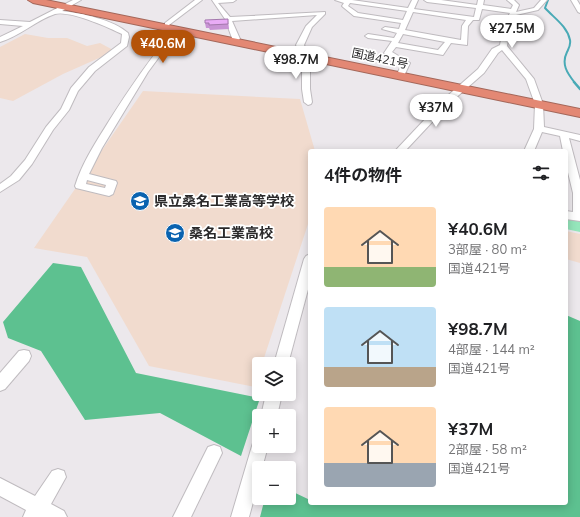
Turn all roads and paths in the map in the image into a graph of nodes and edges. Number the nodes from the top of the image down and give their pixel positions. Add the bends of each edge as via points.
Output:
1 (33, 0) edge
2 (78, 0) edge
3 (199, 0) edge
4 (233, 0) edge
5 (415, 0) edge
6 (427, 0) edge
7 (510, 0) edge
8 (544, 0) edge
9 (574, 0) edge
10 (348, 1) edge
11 (334, 2) edge
12 (480, 3) edge
13 (60, 9) junction
14 (411, 10) junction
15 (580, 11) edge
16 (324, 13) junction
17 (513, 13) junction
18 (471, 18) junction
19 (228, 19) junction
20 (0, 22) edge
21 (405, 22) junction
22 (30, 24) junction
23 (171, 27) junction
24 (384, 29) dead end
25 (401, 32) junction
26 (368, 36) dead end
27 (0, 40) edge
28 (232, 41) junction
29 (449, 41) junction
30 (395, 42) junction
31 (503, 46) junction
32 (306, 57) junction
33 (400, 76) junction
34 (461, 88) junction
35 (308, 102) dead end
36 (539, 104) junction
37 (580, 112) edge
38 (539, 129) junction
39 (564, 135) junction
40 (580, 138) edge
41 (402, 149) edge
42 (530, 149) edge
43 (567, 149) edge
44 (568, 151) edge
45 (83, 176) dead end
46 (0, 189) edge
47 (568, 215) edge
48 (580, 217) edge
49 (308, 266) edge
50 (24, 356) dead end
51 (283, 357) edge
52 (0, 384) edge
53 (214, 453) dead end
54 (258, 453) edge
55 (58, 477) dead end
56 (0, 487) edge
57 (35, 512) edge
58 (58, 517) edge
59 (182, 517) edge
60 (240, 517) edge

1 - 13 highway, 国道421号
2 - 13 street
3 - 23 street
4 - 19 street via 214,1
5 - 14 street
6 - 12 street
7 - 17 street via 516,5
8 - 17 street via 536,9
9 - 15 street
10 - 11 street
10 - 14 street
10 - 21 street via 346,8 356,15
11 - 16 street
12 - 17 street
12 - 18 street via 477,19
13 - 22 street
13 - 23 highway, 国道421号
13 - 46 street via 86,16 125,33 125,41 120,48 92,69 74,90 65,110 49,129 29,162 15,178
14 - 18 street
14 - 21 street
16 - 19 street
16 - 32 street via 309,26 300,45
17 - 31 street via 507,22
18 - 29 street via 465,26 464,42
19 - 28 street via 236,39
20 - 22 street
21 - 25 street
22 - 27 street
23 - 28 highway, 国道421号
23 - 45 street via 97,148
24 - 25 street
25 - 29 street
25 - 30 street
26 - 30 street
28 - 32 highway, 国道421号
29 - 30 street via 440,53
30 - 33 street via 388,53 406,63
31 - 34 street via 495,51 481,71
31 - 36 street via 530,79
32 - 33 highway, 国道421号
32 - 35 street
33 - 34 highway, 国道421号
34 - 36 highway, 国道421号
34 - 41 street
36 - 37 highway, 国道421号
36 - 38 street
38 - 39 street
38 - 42 street
39 - 40 street
39 - 43 street
44 - 48 street via 578,192
47 - 48 street
49 - 51 street
50 - 52 street
53 - 59 street
54 - 60 street
55 - 57 street
56 - 57 street
57 - 58 street

